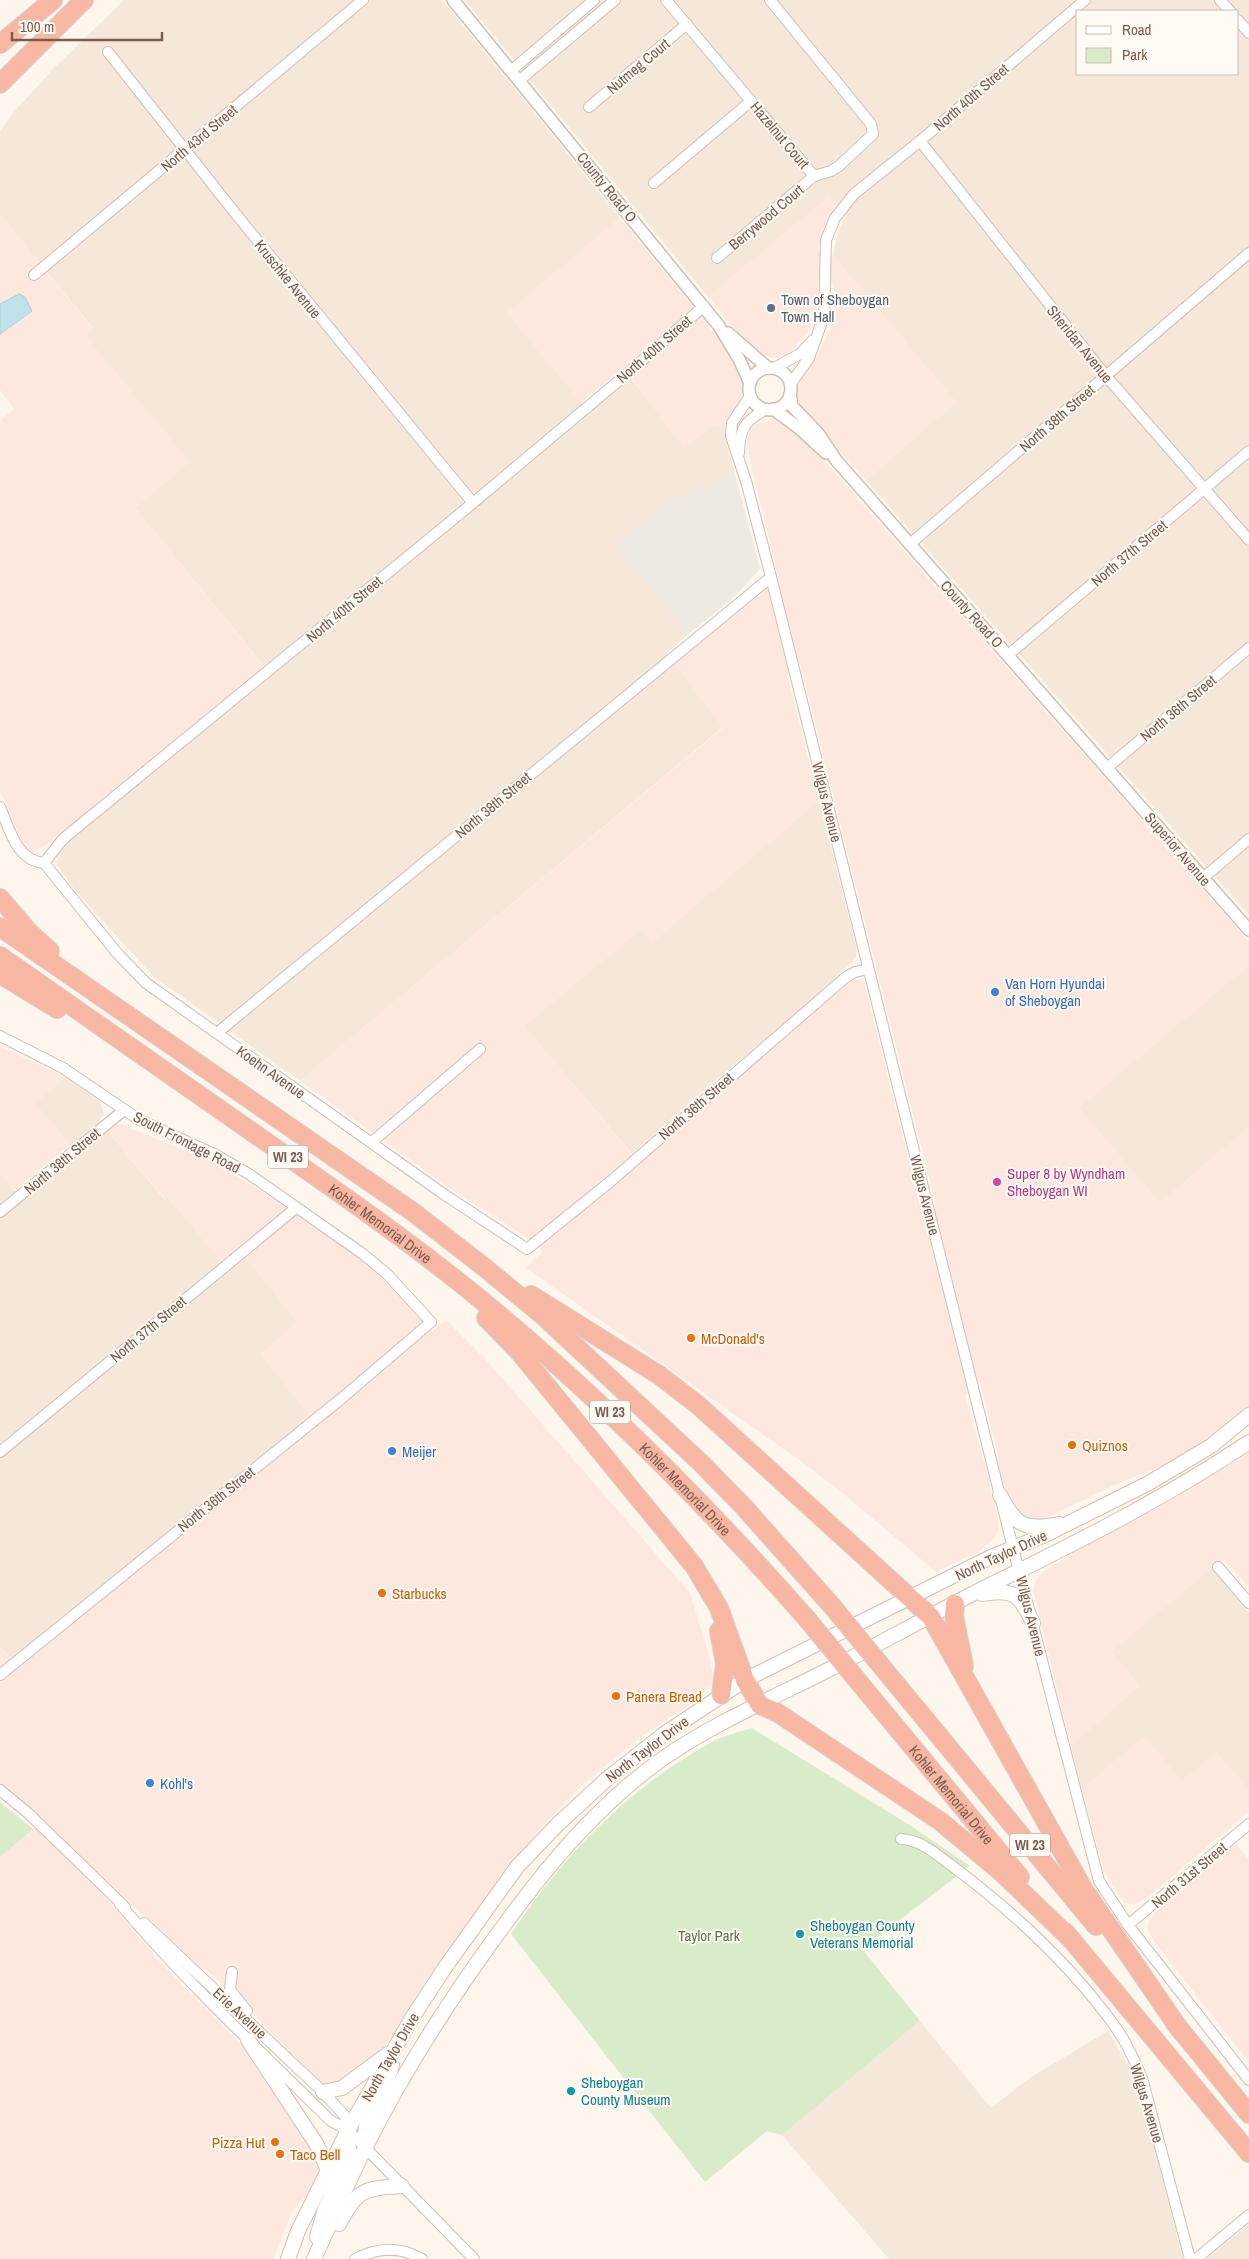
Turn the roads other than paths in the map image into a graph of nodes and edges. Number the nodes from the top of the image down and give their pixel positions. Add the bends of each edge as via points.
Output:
1 (53, 0) edge
2 (84, 0) edge
3 (363, 0) edge
4 (453, 0) edge
5 (594, 0) edge
6 (615, 0) edge
7 (666, 0) edge
8 (770, 0) edge
9 (1084, 0) edge
10 (1220, 0) edge
11 (1072, 4) edge
12 (1229, 10) edge
13 (1239, 21) edge
14 (686, 24) junction
15 (1249, 33) edge
16 (0, 44) edge
17 (108, 52) dead end
18 (512, 70) junction
19 (520, 80) junction
20 (0, 84) edge
21 (751, 101) junction
22 (589, 107) dead end
23 (920, 141) junction
24 (185, 150) junction
25 (814, 176) junction
26 (654, 183) dead end
27 (1249, 253) edge
28 (717, 258) dead end
29 (34, 274) dead end
30 (704, 306) junction
31 (719, 326) junction
32 (816, 335) junction
33 (771, 368) junction
34 (1106, 376) junction
35 (750, 382) junction
36 (790, 389) junction
37 (750, 396) junction
38 (769, 409) junction
39 (1249, 451) edge
40 (739, 457) junction
41 (836, 460) junction
42 (1204, 489) junction
43 (473, 503) junction
44 (1249, 540) edge
45 (910, 544) junction
46 (771, 577) junction
47 (1249, 648) edge
48 (1008, 655) junction
49 (1107, 768) junction
50 (0, 807) edge
51 (1249, 839) edge
52 (44, 863) junction
53 (1203, 878) junction
54 (0, 898) edge
55 (0, 927) edge
56 (1249, 930) edge
57 (0, 956) edge
58 (868, 969) junction
59 (0, 974) edge
60 (216, 1033) junction
61 (156, 1035) junction
62 (0, 1036) edge
63 (480, 1049) dead end
64 (185, 1085) junction
65 (124, 1110) junction
66 (372, 1142) junction
67 (296, 1208) junction
68 (0, 1212) edge
69 (390, 1229) junction
70 (527, 1249) joint
71 (484, 1267) junction
72 (431, 1322) joint
73 (1249, 1415) edge
74 (1249, 1442) edge
75 (0, 1452) edge
76 (1000, 1495) junction
77 (641, 1499) junction
78 (1074, 1520) junction
79 (1013, 1548) junction
80 (1218, 1566) dead end
81 (1020, 1571) junction
82 (911, 1599) junction
83 (962, 1600) junction
84 (1249, 1603) edge
85 (931, 1617) junction
86 (1033, 1623) junction
87 (0, 1675) edge
88 (966, 1679) junction
89 (745, 1680) junction
90 (721, 1694) junction
91 (760, 1705) junction
92 (0, 1790) edge
93 (1249, 1824) edge
94 (902, 1839) dead end
95 (120, 1904) junction
96 (1128, 1925) junction
97 (1072, 1940) junction
98 (232, 1972) dead end
99 (1180, 2030) junction
100 (248, 2040) junction
101 (394, 2049) junction
102 (286, 2055) junction
103 (1249, 2080) edge
104 (323, 2092) junction
105 (1249, 2114) edge
106 (348, 2130) junction
107 (365, 2148) junction
108 (1249, 2153) edge
109 (328, 2170) junction
110 (402, 2186) junction
111 (1249, 2215) edge
112 (288, 2259) edge
113 (310, 2259) edge
114 (314, 2259) edge
115 (318, 2259) edge
116 (355, 2259) edge
117 (422, 2259) edge
118 (474, 2259) edge
119 (1190, 2259) edge
120 (1196, 2259) edge

1 - 16 highway
2 - 20 highway
3 - 24 street, North 43rd Street
4 - 18 street, County Road O
5 - 18 street
6 - 19 street
7 - 14 street, Hazelnut Court
8 - 25 street, Hazelnut Court via 873,129 873,134 838,166
9 - 11 street, North 40th Street
10 - 12 street
11 - 23 street, North 40th Street
13 - 15 street
14 - 21 street, Hazelnut Court
14 - 22 street, Nutmeg Court
17 - 24 street, Kruschke Avenue
18 - 19 street, County Road O
19 - 30 street, County Road O
21 - 25 street, Hazelnut Court
21 - 26 street
23 - 32 street, North 40th Street via 854,194 836,218 826,240 824,316
23 - 34 street, Sheridan Avenue
24 - 29 street, North 43rd Street
24 - 43 street, Kruschke Avenue
25 - 28 street, Berrywood Court
27 - 34 street, North 38th Street
30 - 31 street, County Road O
30 - 43 street, North 40th Street
31 - 33 street
31 - 35 street, County Road O
32 - 33 street via 800,354
32 - 36 street, North 40th Street via 809,358
33 - 35 street via 756,372
33 - 36 street via 785,374
34 - 42 street, Sheridan Avenue
34 - 45 street, North 38th Street
35 - 37 street
36 - 38 street via 784,404
36 - 41 street, County Road O via 792,406 818,433
37 - 38 street via 759,407
37 - 40 street, Wilgus Avenue via 731,426 732,440
38 - 40 street, Wilgus Avenue via 752,417 743,427
38 - 41 street, County Road O via 799,428
39 - 42 street, North 37th Street
40 - 46 street, Wilgus Avenue
41 - 45 street, County Road O
42 - 44 street, Sheridan Avenue
42 - 48 street, North 37th Street
43 - 52 street, North 40th Street via 63,839
45 - 48 street, County Road O
46 - 58 street, Wilgus Avenue
46 - 60 street, North 38th Street
47 - 49 street, North 36th Street
48 - 49 street, County Road O
49 - 53 street, Superior Avenue
50 - 52 street via 21,852 33,862
51 - 53 street
52 - 60 street, Koehn Avenue via 117,953 146,983
53 - 56 street, Superior Avenue
54 - 61 highway via 51,952
55 - 61 highway, Kohler Memorial Drive / WI 23
57 - 64 highway, Kohler Memorial Drive / WI 23
58 - 70 street, North 36th Street via 846,977 611,1181
58 - 76 street, Wilgus Avenue
59 - 64 highway via 95,1035
60 - 66 street, Koehn Avenue
61 - 71 highway, Kohler Memorial Drive / WI 23 via 413,1212
62 - 65 street, South Frontage Road via 63,1068
63 - 66 street
64 - 69 highway, Kohler Memorial Drive / WI 23
65 - 67 street, South Frontage Road via 229,1162
65 - 68 street, North 38th Street
66 - 70 street, Koehn Avenue
67 - 72 street, South Frontage Road via 388,1274
67 - 75 street, North 37th Street
69 - 77 highway via 520,1353
69 - 97 highway, Kohler Memorial Drive / WI 23, bridge via 530,1340 623,1425 740,1544 807,1619
71 - 82 highway via 659,1375 698,1405
71 - 99 highway, Kohler Memorial Drive / WI 23, bridge via 541,1314 743,1506 832,1606
72 - 87 street, North 36th Street
73 - 78 main road, North Taylor Drive via 1211,1446 1147,1484
74 - 81 main road, North Taylor Drive via 1061,1552
76 - 78 main road via 1019,1523 1044,1526
76 - 79 street, Wilgus Avenue
77 - 89 highway via 684,1552 713,1595 728,1626
77 - 90 highway via 713,1614 724,1655
78 - 79 main road, North Taylor Drive
79 - 81 street, Wilgus Avenue
79 - 82 main road, North Taylor Drive
80 - 84 street
81 - 83 main road, North Taylor Drive
81 - 86 street, Wilgus Avenue
82 - 85 highway
82 - 89 main road, North Taylor Drive
83 - 85 main road, North Taylor Drive
83 - 86 main road via 997,1591 1013,1594 1025,1606
83 - 88 highway via 954,1616
85 - 88 highway
85 - 91 main road, North Taylor Drive
86 - 96 street, Wilgus Avenue via 1099,1881
88 - 99 highway via 1084,1890
89 - 90 main road, North Taylor Drive
89 - 91 highway
90 - 101 main road, North Taylor Drive via 608,1778 535,1847 498,1891 449,1961
91 - 97 highway via 940,1821 999,1870
91 - 107 main road, North Taylor Drive via 665,1757 588,1822 542,1872 450,2002
92 - 95 street, Erie Avenue via 28,1813
93 - 96 street, North 31st Street
94 - 119 street, Wilgus Avenue via 918,1842 936,1854 1010,1912 1065,1966 1117,2029 1142,2078
95 - 100 street, Erie Avenue via 162,1953
95 - 102 street, Erie Avenue
96 - 103 street, Wilgus Avenue
97 - 108 highway, Kohler Memorial Drive / WI 23
98 - 102 street via 230,1990 234,1998
99 - 105 highway, Kohler Memorial Drive / WI 23
100 - 106 street, Erie Avenue via 330,2121
100 - 109 main road via 318,2145
101 - 104 main road via 342,2088
101 - 106 main road, North Taylor Drive
101 - 107 main road via 386,2085 367,2120
102 - 104 street, Erie Avenue
104 - 106 street, Erie Avenue via 345,2116
106 - 107 street, Erie Avenue
106 - 109 main road, North Taylor Drive
106 - 113 main road via 349,2154 325,2209
107 - 110 street, Erie Avenue
107 - 114 main road, North Taylor Drive
109 - 112 main road, North Taylor Drive
110 - 115 main road via 366,2190 348,2209
110 - 118 street, Erie Avenue
111 - 120 street
116 - 117 street via 385,2249 406,2252

